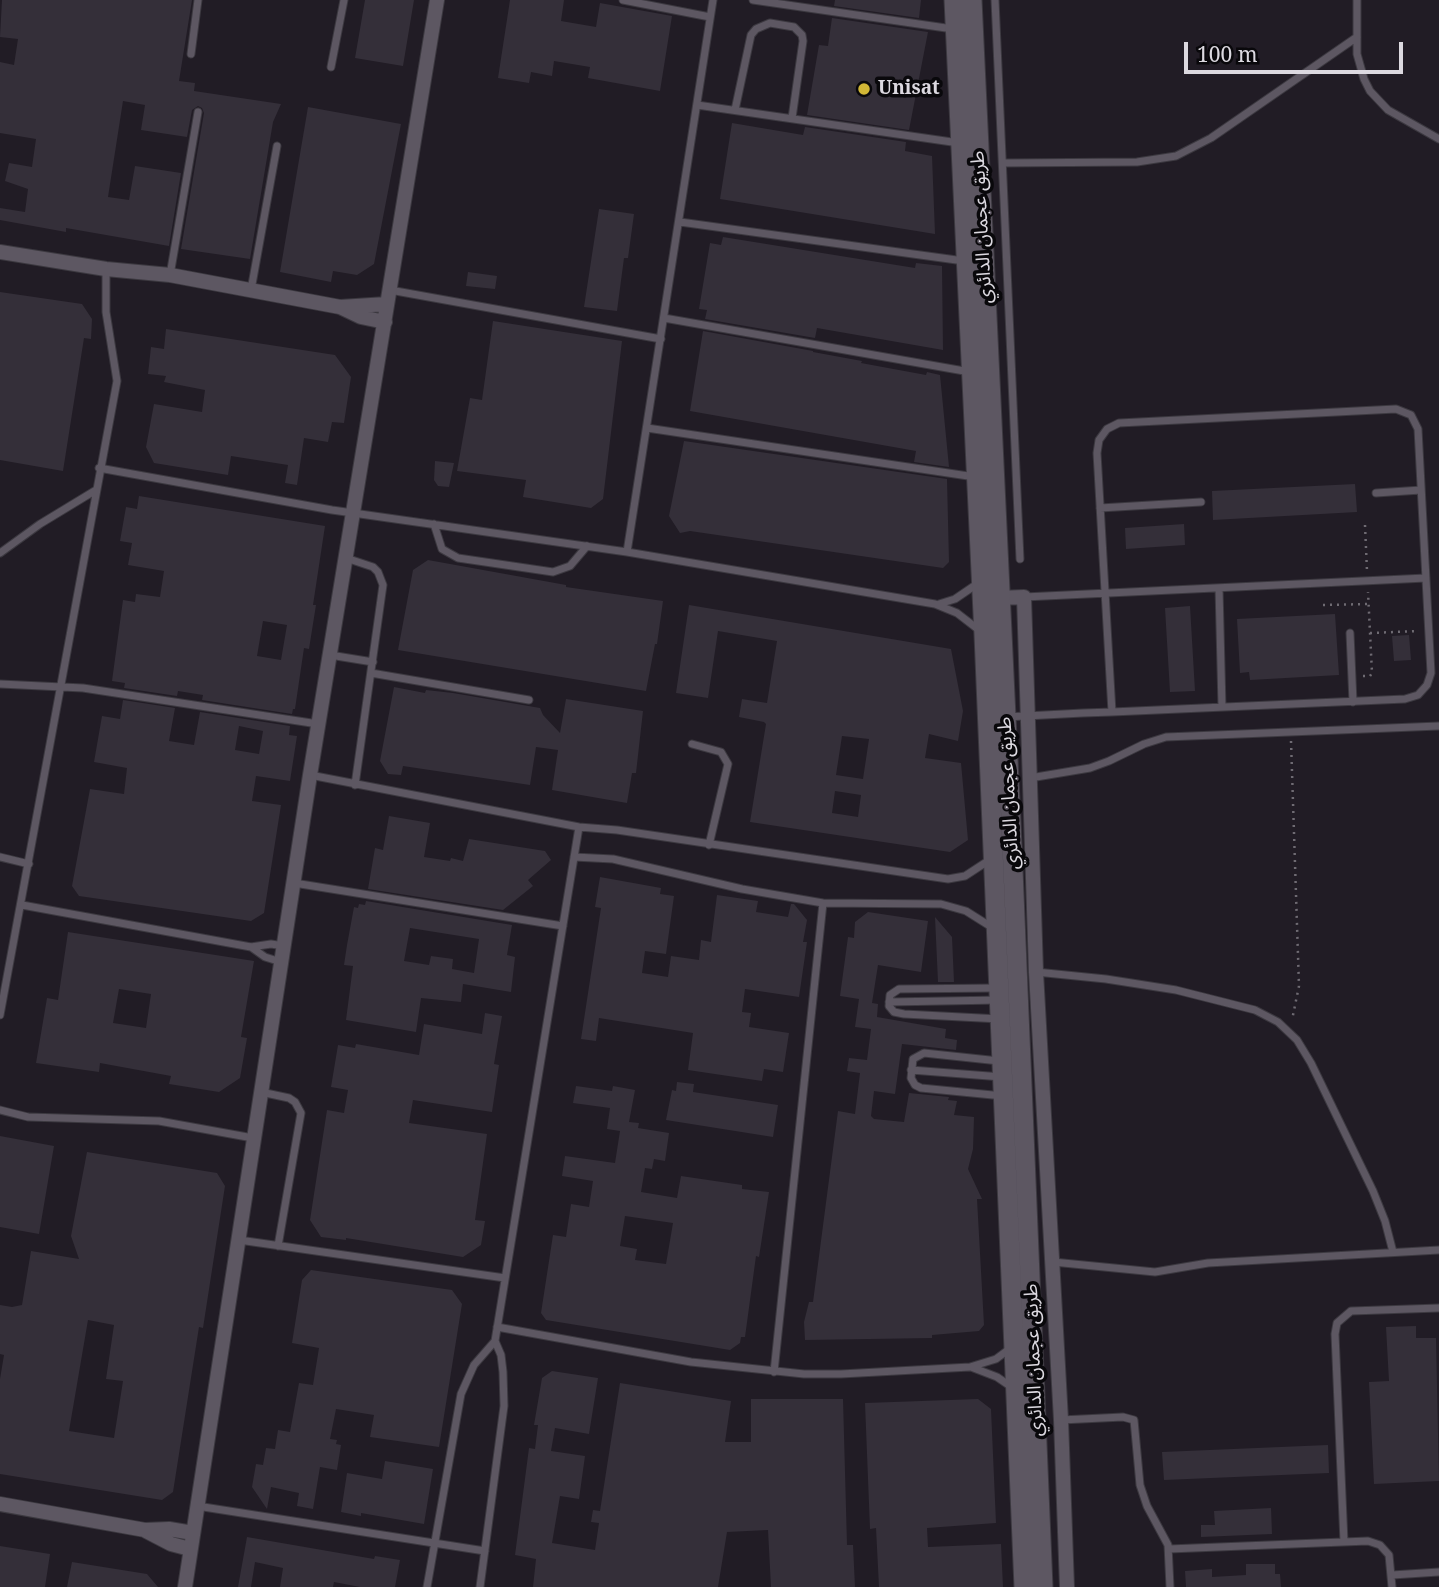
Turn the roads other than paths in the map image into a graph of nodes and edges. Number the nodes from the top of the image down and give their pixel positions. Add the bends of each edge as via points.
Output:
1 (198, 0) edge
2 (344, 0) edge
3 (437, 0) edge
4 (624, 0) edge
5 (713, 0) edge
6 (753, 0) edge
7 (954, 0) edge
8 (972, 0) edge
9 (995, 0) edge
10 (1357, 0) edge
11 (710, 17) junction
12 (955, 30) junction
13 (1357, 37) junction
14 (191, 54) dead end
15 (331, 67) dead end
16 (697, 105) junction
17 (735, 110) junction
18 (198, 112) dead end
19 (792, 118) junction
20 (1439, 139) edge
21 (960, 143) junction
22 (277, 146) dead end
23 (1003, 163) junction
24 (680, 222) junction
25 (0, 252) edge
26 (966, 261) junction
27 (106, 269) junction
28 (170, 275) junction
29 (251, 291) junction
30 (388, 297) junction
31 (340, 307) junction
32 (664, 318) junction
33 (385, 322) junction
34 (661, 340) junction
35 (971, 373) junction
36 (647, 428) junction
37 (99, 468) junction
38 (976, 477) junction
39 (96, 490) junction
40 (1422, 490) junction
41 (1376, 493) dead end
42 (1201, 502) dead end
43 (1100, 508) junction
44 (354, 512) junction
45 (434, 524) junction
46 (587, 546) junction
47 (627, 552) junction
48 (0, 553) edge
49 (346, 558) junction
50 (1020, 559) dead end
51 (1426, 578) junction
52 (981, 580) junction
53 (1219, 588) junction
54 (1105, 592) junction
55 (1024, 597) junction
56 (999, 598) junction
57 (934, 604) junction
58 (1350, 633) dead end
59 (984, 635) junction
60 (330, 655) junction
61 (373, 662) junction
62 (371, 673) junction
63 (0, 684) edge
64 (61, 687) junction
65 (529, 699) dead end
66 (1353, 702) junction
67 (1222, 708) junction
68 (1112, 712) junction
69 (1029, 716) junction
70 (1006, 717) junction
71 (318, 724) junction
72 (1439, 726) edge
73 (692, 744) dead end
74 (310, 775) junction
75 (1031, 778) junction
76 (355, 785) junction
77 (579, 827) junction
78 (709, 845) junction
79 (0, 857) edge
80 (574, 857) junction
81 (993, 857) junction
82 (29, 863) junction
83 (294, 883) junction
84 (824, 903) junction
85 (22, 905) junction
86 (563, 926) junction
87 (996, 931) junction
88 (284, 946) junction
89 (251, 947) junction
90 (282, 962) junction
91 (1036, 972) junction
92 (889, 1002) junction
93 (1000, 1002) junction
94 (0, 1015) edge
95 (911, 1070) junction
96 (1003, 1078) junction
97 (261, 1092) junction
98 (0, 1110) edge
99 (254, 1138) junction
100 (238, 1240) junction
101 (278, 1246) junction
102 (1439, 1250) edge
103 (1393, 1252) junction
104 (1052, 1262) junction
105 (505, 1278) junction
106 (1439, 1308) edge
107 (498, 1327) junction
108 (495, 1341) junction
109 (1015, 1344) junction
110 (970, 1367) junction
111 (774, 1373) junction
112 (1016, 1391) junction
113 (1061, 1420) junction
114 (0, 1504) edge
115 (197, 1506) junction
116 (145, 1530) junction
117 (192, 1533) junction
118 (435, 1542) junction
119 (1344, 1542) junction
120 (190, 1549) junction
121 (1169, 1549) junction
122 (485, 1551) junction
123 (1439, 1572) edge
124 (1392, 1575) junction
125 (185, 1587) edge
126 (427, 1587) edge
127 (480, 1587) edge
128 (1024, 1587) edge
129 (1043, 1587) edge
130 (1067, 1587) edge
131 (1170, 1587) edge
132 (1392, 1587) edge

1 - 14 lane
2 - 15 lane
3 - 30 street
4 - 11 lane
5 - 11 lane
6 - 12 lane
7 - 12 main road, طريق عجمان الدائري
8 - 56 main road, طريق عجمان الدائري
9 - 23 lane
10 - 13 lane
11 - 16 lane
12 - 21 main road, طريق عجمان الدائري
13 - 20 lane via 1360,67 1378,101
13 - 23 lane via 1211,138 1176,156 1137,162
16 - 17 lane
16 - 24 lane
17 - 19 lane
17 - 19 lane via 751,35 770,23 793,27 802,35
18 - 28 lane
19 - 21 lane
21 - 26 main road, طريق عجمان الدائري
22 - 29 lane
23 - 50 lane
24 - 26 lane
24 - 32 lane
25 - 27 street
26 - 35 main road, طريق عجمان الدائري
27 - 28 street
27 - 37 lane via 106,312 117,381
28 - 29 street
29 - 31 street
30 - 31 street
30 - 33 street
30 - 34 lane
31 - 33 street
32 - 34 lane
32 - 35 lane
33 - 44 street
34 - 36 lane
35 - 38 main road, طريق عجمان الدائري
36 - 38 lane
36 - 47 lane
37 - 39 lane
37 - 44 lane
38 - 52 main road, طريق عجمان الدائري
39 - 48 lane
39 - 64 lane
40 - 41 lane
40 - 43 lane via 1418,429 1414,419 1401,410 1119,423 1099,440
40 - 51 lane
42 - 43 lane
43 - 54 lane
44 - 45 lane
44 - 49 street
45 - 46 lane
45 - 46 lane via 442,549 452,556 553,572 570,566
46 - 47 lane
47 - 57 lane
49 - 60 street
49 - 61 lane via 373,567 382,578
51 - 53 lane
51 - 66 lane via 1431,673 1423,691 1405,699
52 - 57 lane via 965,594
52 - 59 main road, طريق عجمان الدائري
53 - 54 lane
53 - 67 lane
54 - 55 lane
54 - 68 lane
55 - 56 street
55 - 69 street
56 - 70 main road, طريق عجمان الدائري
57 - 59 lane via 957,613
58 - 66 lane
59 - 81 main road, طريق عجمان الدائري
60 - 61 lane
60 - 71 street
61 - 62 lane
62 - 65 lane
62 - 76 lane
63 - 64 lane
64 - 71 lane
64 - 82 lane
66 - 67 lane
67 - 68 lane
68 - 69 lane
69 - 70 lane
69 - 75 street
70 - 129 main road, طريق عجمان الدائري
71 - 74 street
72 - 75 lane via 1166,737 1090,768
73 - 78 lane via 721,751 727,764
74 - 76 lane
74 - 83 street
75 - 91 street
76 - 77 lane
77 - 78 lane
77 - 80 lane
78 - 81 lane via 947,879 965,876
79 - 82 lane
80 - 84 lane via 613,859
80 - 86 lane
81 - 87 main road, طريق عجمان الدائري
82 - 85 lane
83 - 86 lane
83 - 88 street
84 - 87 lane via 941,904 966,911
84 - 111 lane
85 - 89 lane
85 - 94 lane
86 - 105 lane
87 - 93 main road, طريق عجمان الدائري
88 - 89 lane
88 - 90 street
89 - 90 lane
90 - 97 street
91 - 103 lane via 1118,980 1209,997 1267,1015 1288,1030 1305,1051 1373,1191
91 - 104 street
92 - 93 lane
92 - 93 lane via 899,1014
92 - 93 lane via 893,992 903,989
93 - 96 main road, طريق عجمان الدائري
95 - 96 lane
95 - 96 lane via 912,1082 921,1088
95 - 96 lane via 916,1056 927,1053
96 - 109 main road, طريق عجمان الدائري
97 - 99 street
97 - 101 lane via 289,1098 301,1113
98 - 99 lane via 28,1117 159,1121
99 - 100 street
100 - 101 lane
100 - 115 street
101 - 105 lane
102 - 103 lane
103 - 104 lane via 1208,1263 1155,1272
104 - 113 street
105 - 107 lane
106 - 119 lane via 1351,1311 1337,1322
107 - 108 lane
107 - 111 lane
108 - 118 lane via 474,1365 461,1394
108 - 122 lane via 501,1355 504,1405
109 - 110 lane via 996,1359
109 - 112 main road, طريق عجمان الدائري
110 - 111 lane
110 - 112 lane via 997,1377
112 - 128 main road, طريق عجمان الدائري
113 - 121 lane via 1134,1420 1142,1492
113 - 130 street
114 - 116 street
115 - 117 street
115 - 118 lane
116 - 117 street
116 - 120 street
117 - 120 street
118 - 122 lane
118 - 126 lane
119 - 121 lane
119 - 124 lane via 1380,1545 1389,1555
120 - 125 street
121 - 131 lane
122 - 127 lane
123 - 124 lane
124 - 132 lane

